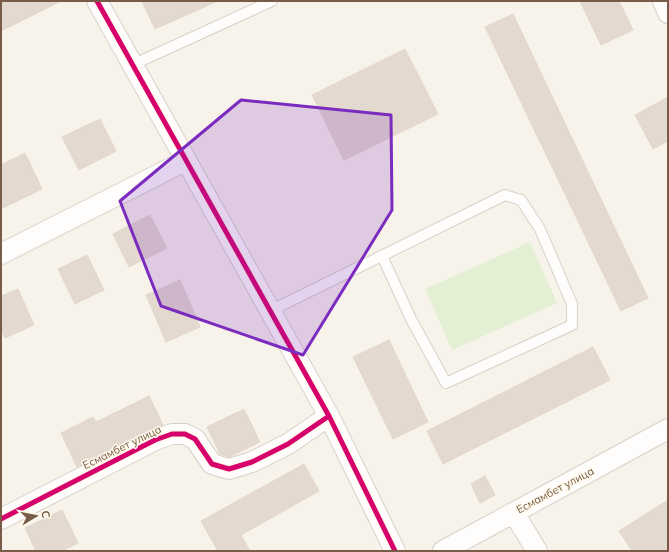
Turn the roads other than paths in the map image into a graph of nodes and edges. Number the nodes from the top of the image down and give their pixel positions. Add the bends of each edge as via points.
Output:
1 (97, 1) edge
2 (272, 1) edge
3 (663, 1) edge
4 (668, 13) edge
5 (132, 65) junction
6 (185, 161) junction
7 (1, 254) edge
8 (382, 256) junction
9 (270, 311) junction
10 (329, 416) junction
11 (668, 429) edge
12 (514, 512) junction
13 (1, 519) edge
14 (395, 551) edge
15 (443, 551) edge
16 (537, 551) edge

1 - 5 street
2 - 5 lane
3 - 4 street
5 - 6 street
6 - 7 street
6 - 9 street
8 - 8 lane via 411,319 446,383 572,325 572,304 540,229 521,200 505,195
8 - 9 lane
9 - 10 street
10 - 13 street, Есмамбет улица via 288,444 252,462 229,469 212,464 195,440 185,434 172,434 155,440
10 - 14 street
11 - 12 street, Есмамбет улица
12 - 15 street, Есмамбет улица
12 - 16 street

